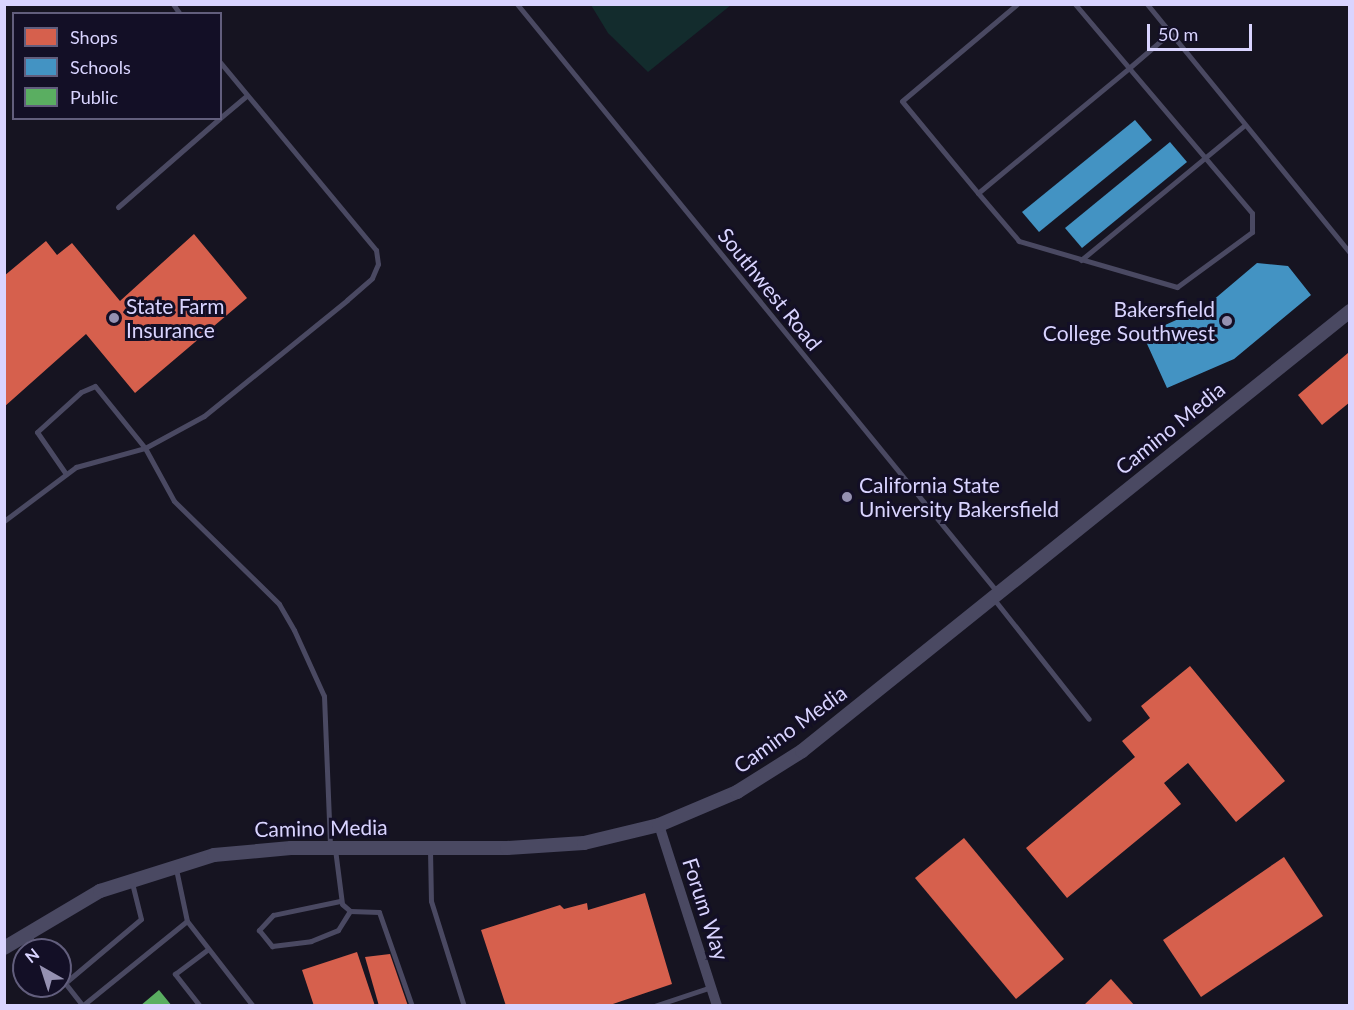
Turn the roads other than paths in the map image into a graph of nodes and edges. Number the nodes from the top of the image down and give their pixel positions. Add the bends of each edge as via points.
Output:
1 (517, 4) edge
2 (1017, 4) edge
3 (1075, 4) edge
4 (1147, 4) edge
5 (1170, 33) junction
6 (222, 64) edge
7 (1129, 68) junction
8 (248, 95) junction
9 (222, 116) edge
10 (218, 120) edge
11 (1245, 125) junction
12 (1205, 158) junction
13 (978, 193) junction
14 (118, 207) dead end
15 (1350, 253) edge
16 (1081, 260) junction
17 (1350, 311) edge
18 (145, 448) junction
19 (66, 474) junction
20 (4, 521) edge
21 (996, 596) junction
22 (1089, 719) dead end
23 (658, 825) junction
24 (332, 848) junction
25 (430, 848) junction
26 (175, 864) junction
27 (131, 879) junction
28 (340, 901) junction
29 (350, 911) junction
30 (187, 921) junction
31 (26, 932) junction
32 (30, 938) edge
33 (4, 948) edge
34 (207, 950) junction
35 (72, 977) edge
36 (711, 987) junction
37 (72, 992) edge
38 (82, 1005) edge
39 (200, 1005) edge
40 (253, 1005) edge
41 (412, 1005) edge
42 (464, 1005) edge
43 (654, 1005) edge
44 (717, 1005) edge

1 - 21 lane, Southwest Road
2 - 13 lane via 902,101
3 - 7 lane
4 - 5 lane
5 - 7 lane
5 - 11 lane
6 - 8 lane
7 - 12 lane
7 - 13 lane
8 - 9 lane
8 - 18 lane via 376,250 378,264 356,292 204,416
10 - 14 lane
11 - 12 lane
11 - 15 lane
12 - 16 lane
12 - 16 lane via 1252,213 1254,226 1204,272 1189,283 1167,287
13 - 16 lane via 1019,241
17 - 21 street, Camino Media
18 - 19 lane via 114,453
18 - 19 lane via 95,386 37,432
18 - 24 lane via 174,501 279,604 294,630 324,696
19 - 20 lane
21 - 22 lane, Southwest Road
21 - 23 street, Camino Media via 774,770
23 - 25 street, Camino Media via 541,847
23 - 36 street, Forum Way
24 - 25 street, Camino Media
24 - 26 street, Camino Media via 248,850
24 - 28 lane
25 - 42 lane via 431,901
26 - 27 street, Camino Media
26 - 30 lane
27 - 31 street, Camino Media
27 - 35 lane via 141,919
28 - 29 lane
28 - 29 lane via 273,915 263,919 259,930 272,946 311,941 338,930
29 - 41 lane via 373,909 385,920
30 - 34 lane
30 - 38 lane
31 - 32 lane
31 - 33 street, Camino Media
34 - 39 lane via 175,974
34 - 40 lane
36 - 43 lane
36 - 44 street, Forum Way
37 - 38 lane

